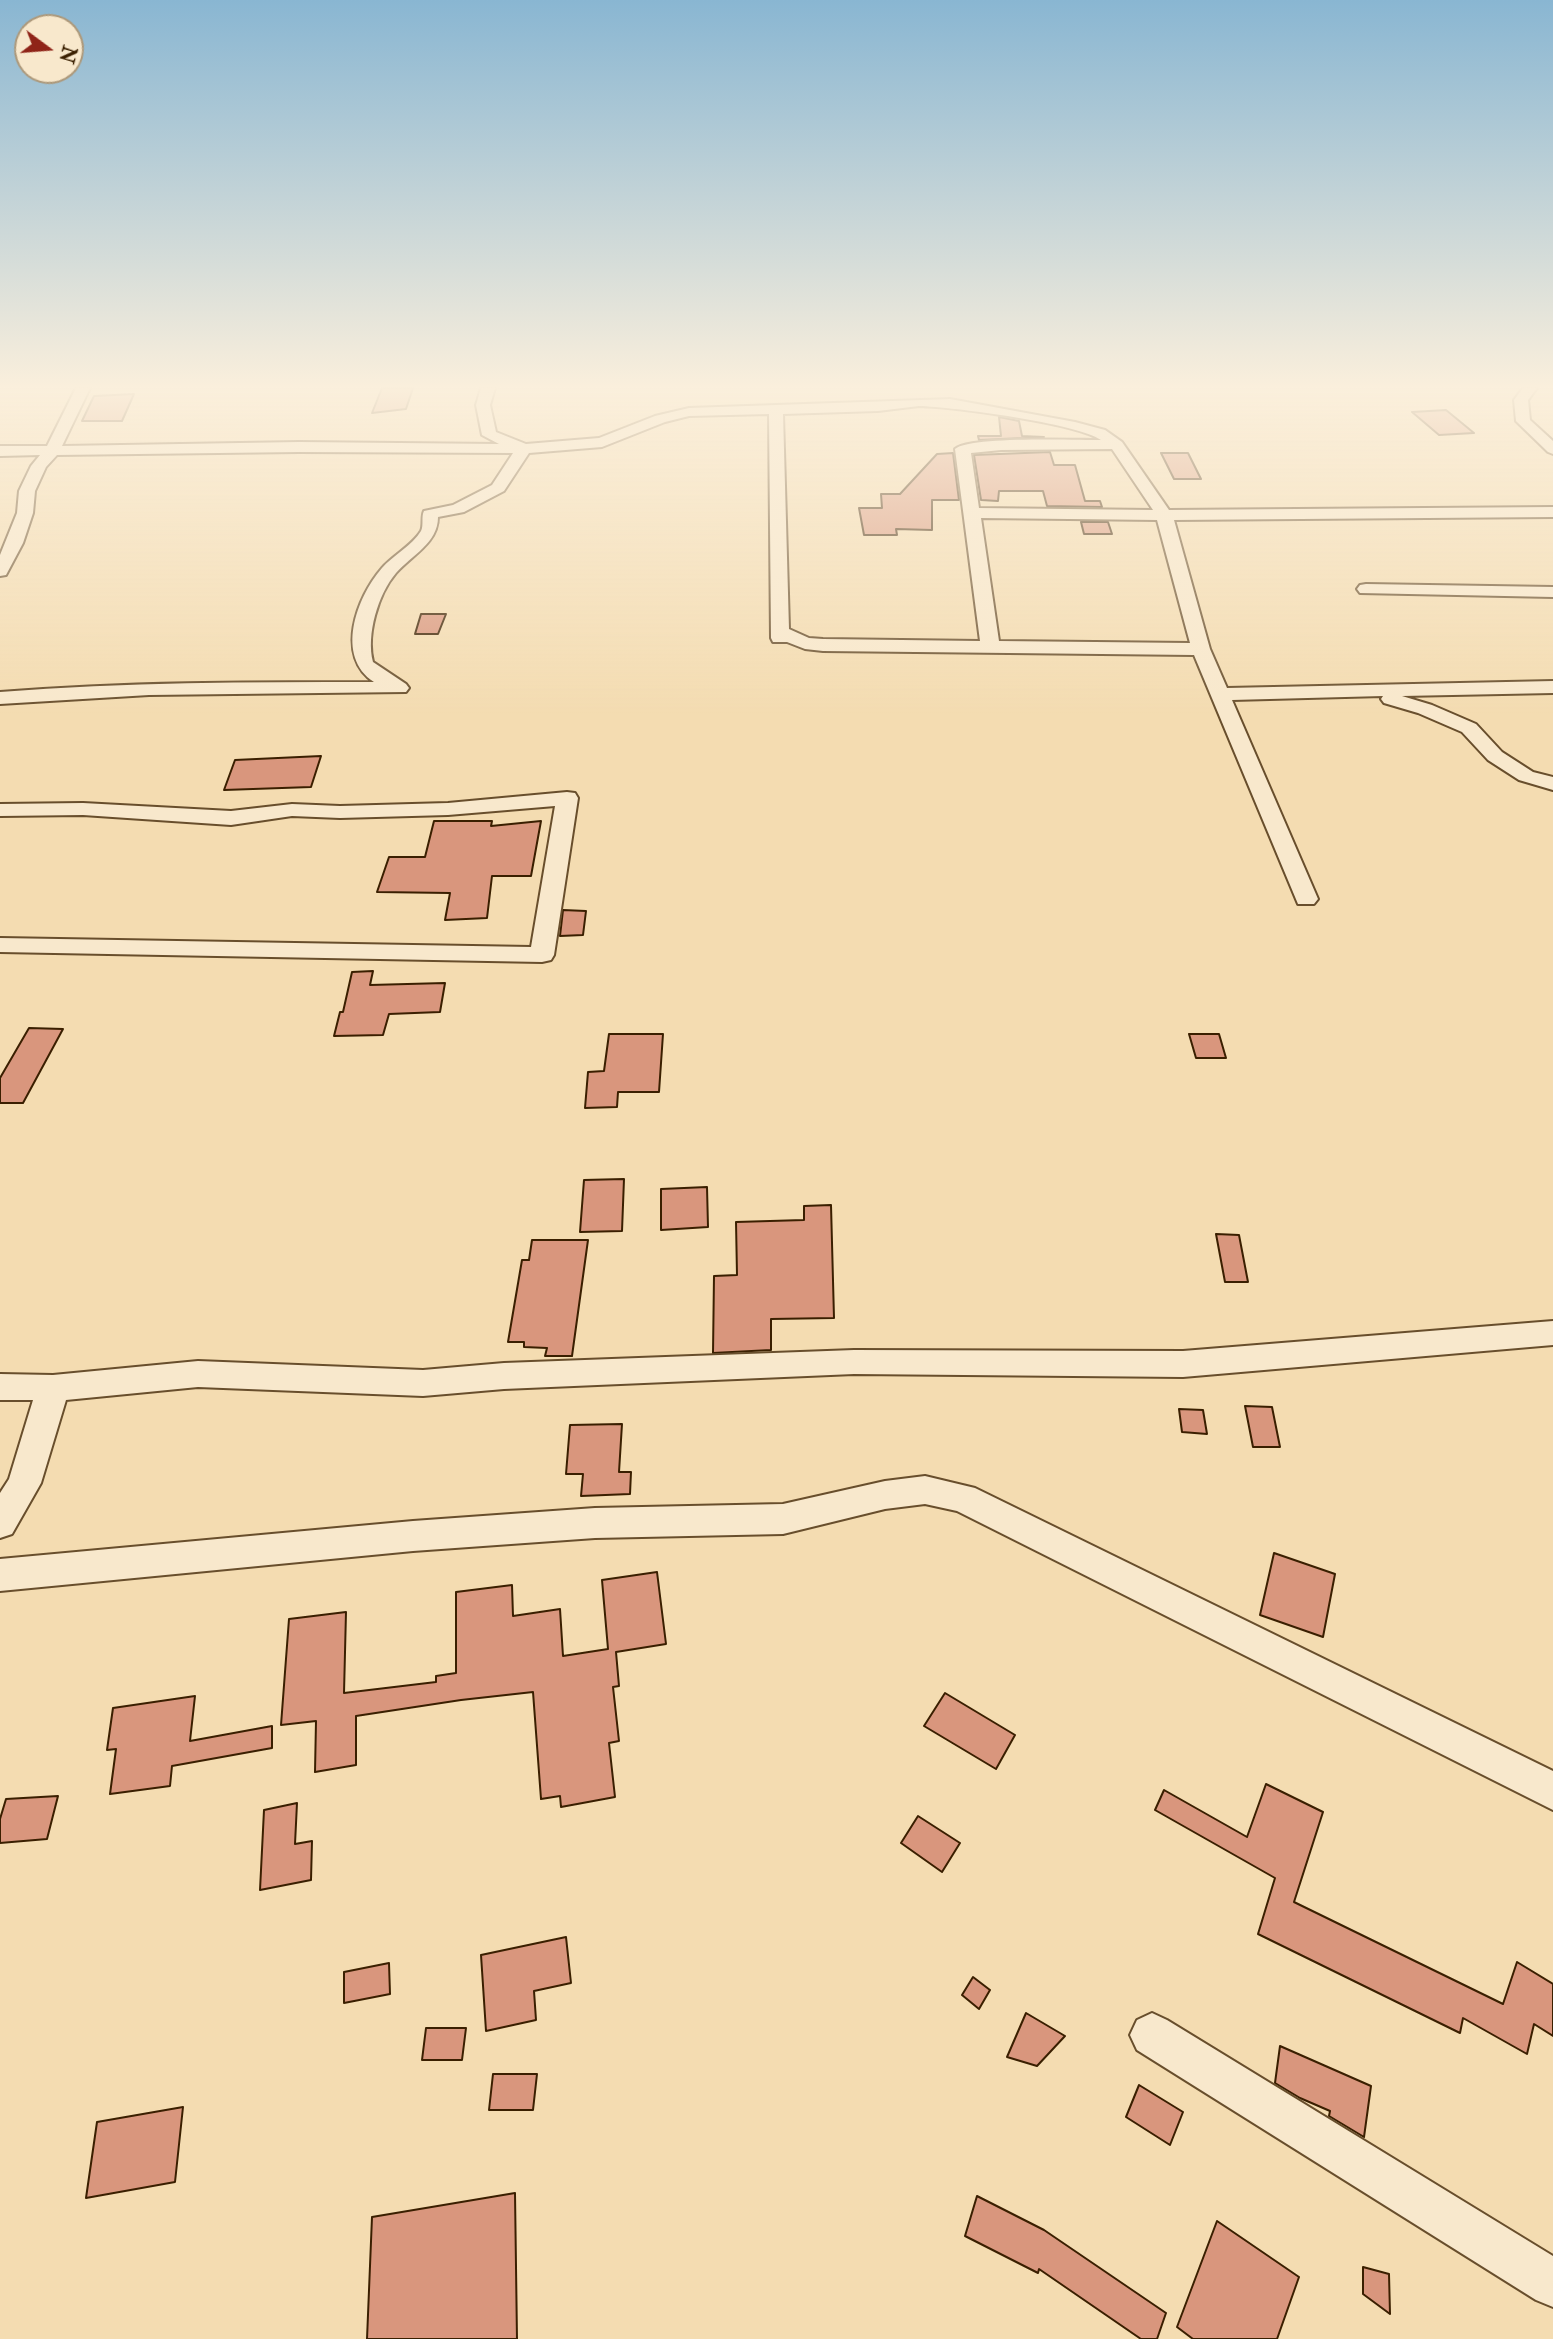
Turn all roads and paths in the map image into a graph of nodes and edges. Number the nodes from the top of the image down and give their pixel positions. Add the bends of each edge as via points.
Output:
1 (26, 497) edge
2 (480, 497) edge
3 (778, 497) edge
4 (970, 497) edge
5 (1152, 497) edge
6 (1553, 512) edge
7 (972, 513) junction
8 (1164, 515) junction
9 (0, 571) edge
10 (1366, 589) dead end
11 (1553, 592) edge
12 (990, 645) junction
13 (1201, 649) junction
14 (1553, 687) edge
15 (1365, 691) junction
16 (1220, 694) junction
17 (0, 698) edge
18 (1553, 784) edge
19 (0, 810) edge
20 (1306, 899) dead end
21 (0, 946) edge
22 (1553, 1332) edge
23 (0, 1387) edge
24 (53, 1388) junction
25 (0, 1523) edge
26 (0, 1575) edge
27 (1553, 1791) edge
28 (1152, 2035) dead end
29 (1553, 2283) edge

1 - 9 street via 15,542
2 - 17 street via 457,509 430,514 430,531 383,577 372,598 363,661 376,676 399,688 56,692
3 - 12 street via 780,638 785,634 823,645
4 - 7 street
5 - 8 street
6 - 8 street
7 - 8 street
7 - 12 street
8 - 13 street
10 - 11 street
12 - 13 street
13 - 16 street
14 - 15 street
15 - 16 street
15 - 18 street via 1452,719 1525,776
16 - 20 street
19 - 21 street via 83,809 231,818 292,810 448,809 567,798 542,955
22 - 24 street via 1183,1364 854,1362 423,1383 198,1374
23 - 24 street
24 - 25 street via 24,1483
26 - 27 street via 452,1533 594,1523 783,1519 925,1490 963,1498
28 - 29 street

